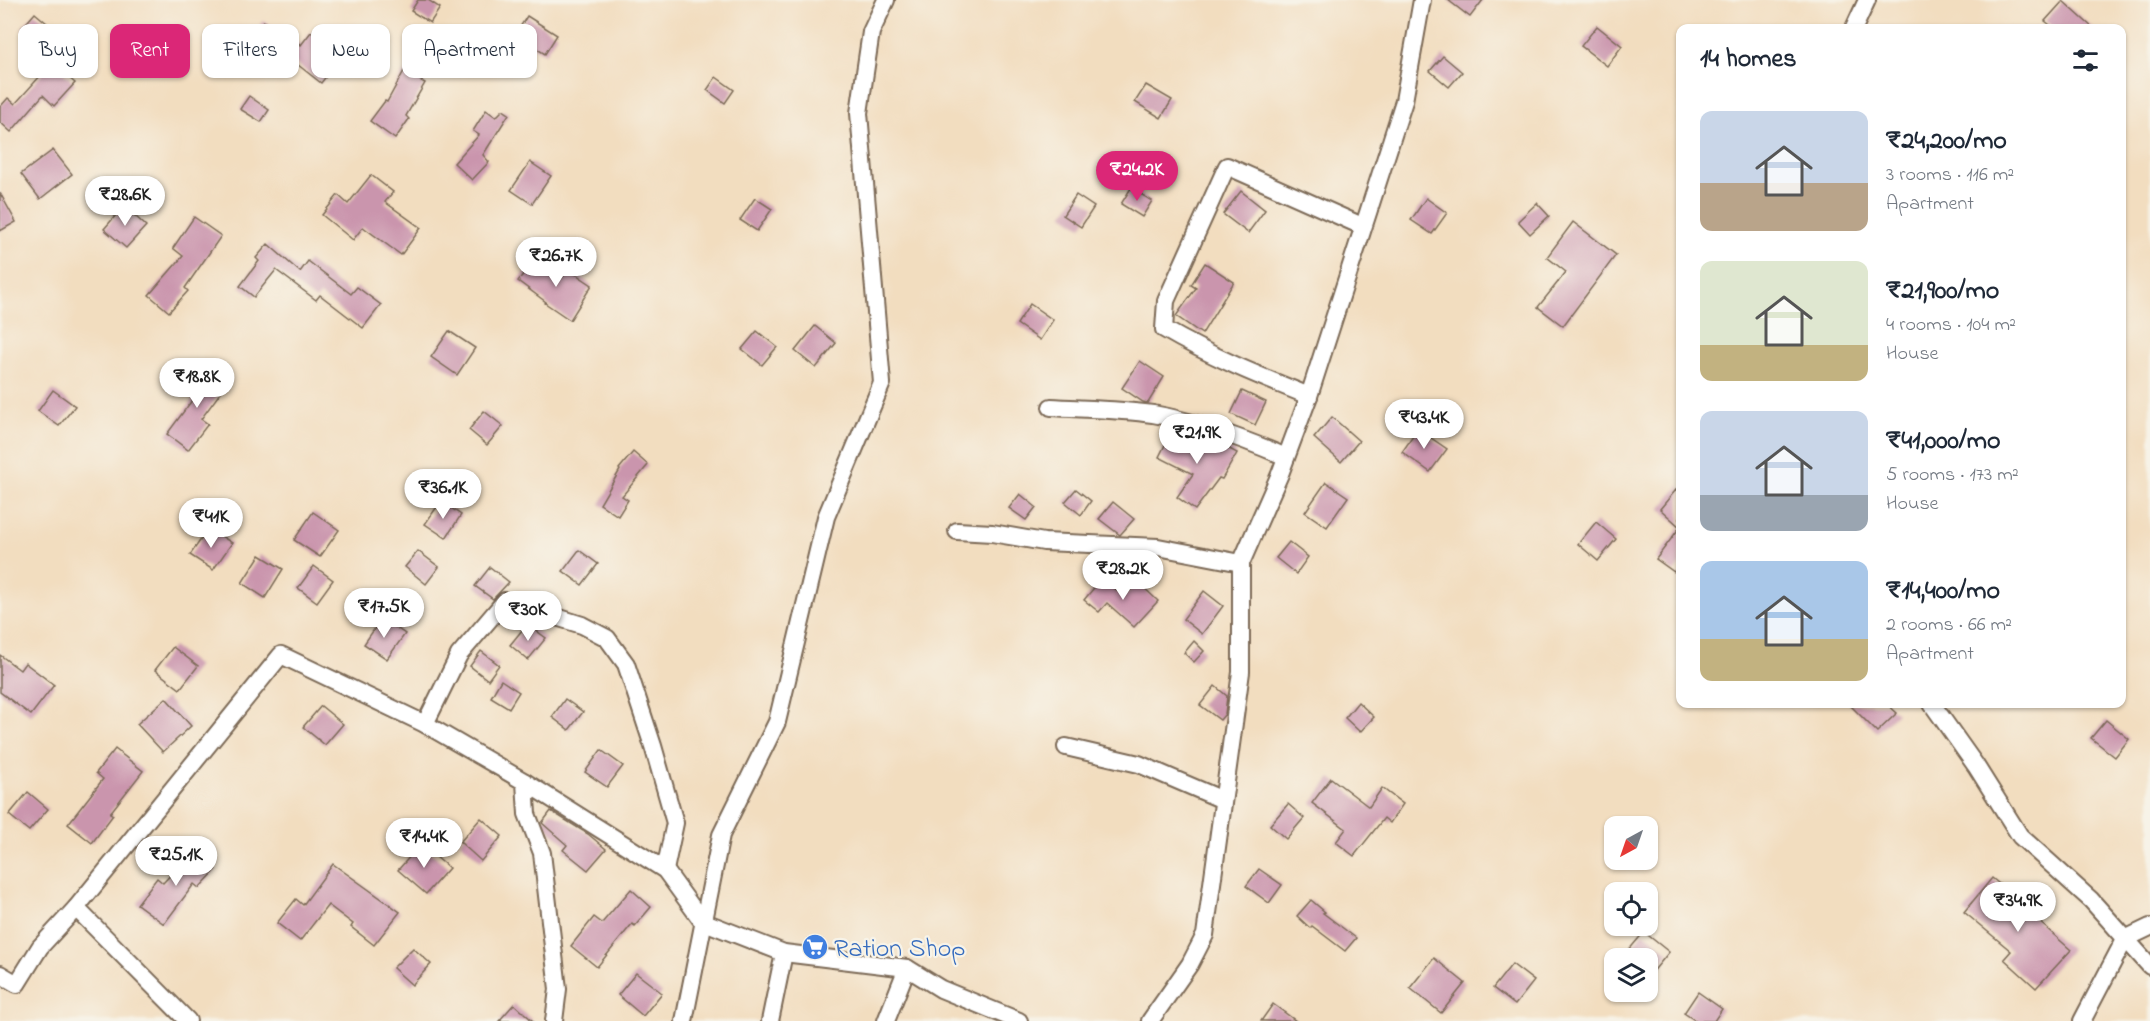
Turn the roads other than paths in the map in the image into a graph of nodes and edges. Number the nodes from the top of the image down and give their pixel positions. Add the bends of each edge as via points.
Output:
1 (886, 0) edge
2 (1422, 0) edge
3 (1867, 0) edge
4 (1856, 24) edge
5 (1362, 226) junction
6 (1309, 396) junction
7 (1051, 407) dead end
8 (1286, 456) junction
9 (957, 531) dead end
10 (1241, 563) junction
11 (1935, 708) edge
12 (425, 724) junction
13 (1066, 747) dead end
14 (525, 782) junction
15 (1222, 800) junction
16 (665, 870) junction
17 (76, 908) junction
18 (702, 921) junction
19 (2150, 927) edge
20 (2125, 939) junction
21 (784, 953) junction
22 (2150, 966) edge
23 (907, 968) junction
24 (0, 974) edge
25 (188, 1021) edge
26 (554, 1021) edge
27 (684, 1021) edge
28 (770, 1021) edge
29 (886, 1021) edge
30 (1019, 1021) edge
31 (1150, 1021) edge
32 (2082, 1021) edge

1 - 18 street via 871,32 859,113 882,383 826,517 777,723 721,835
2 - 5 street via 1404,101
3 - 4 street
5 - 6 street
5 - 6 street via 1227,166 1166,300 1164,329
6 - 8 street
7 - 8 street via 1155,414 1245,439
8 - 10 street
9 - 10 street via 992,532 1044,542 1158,547
10 - 15 street via 1241,672
11 - 20 street via 2020,836 2091,900
12 - 14 street
12 - 16 street via 459,655 505,601 582,625 607,638 626,664 675,823
12 - 17 street via 281,655
13 - 15 street via 1139,764
14 - 16 street
14 - 26 street via 527,814 542,853 558,989
15 - 31 street via 1205,935
16 - 18 street
17 - 24 street via 40,946 17,984
17 - 25 street
18 - 21 street
18 - 27 street
19 - 20 street
20 - 22 street
20 - 32 street
21 - 23 street
21 - 28 street
23 - 29 street
23 - 30 street via 941,989

